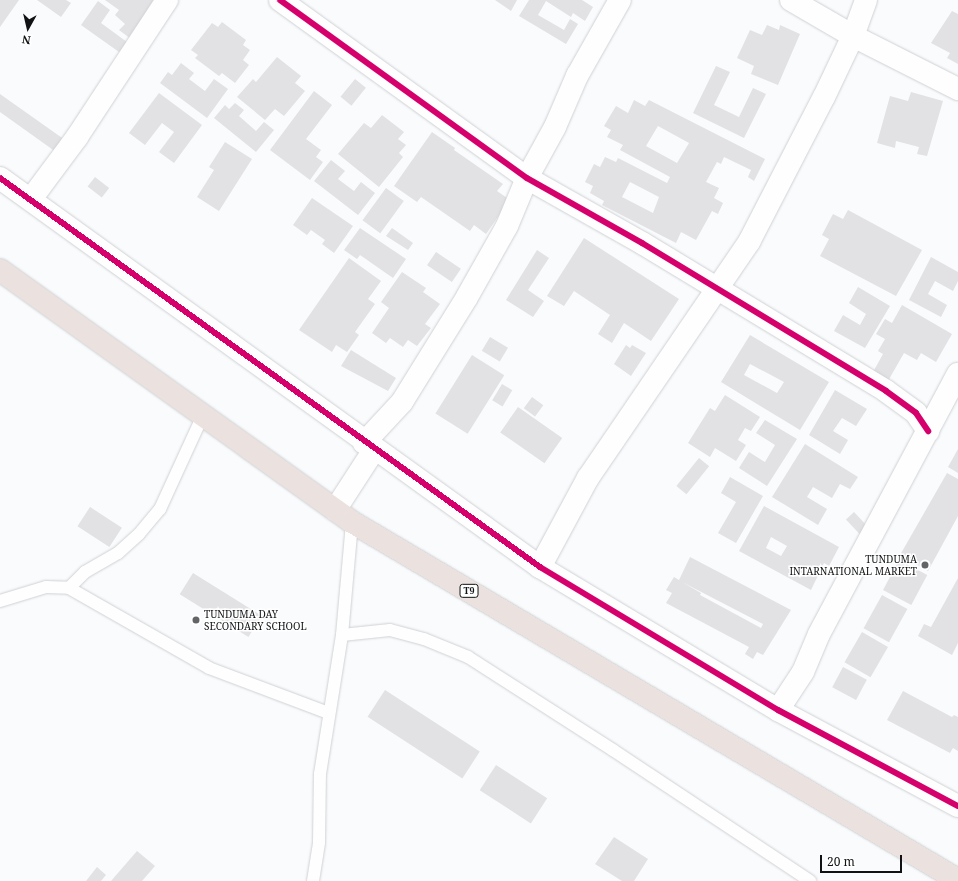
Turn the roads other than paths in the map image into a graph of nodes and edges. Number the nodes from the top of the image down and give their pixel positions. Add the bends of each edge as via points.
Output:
1 (166, 0) edge
2 (280, 0) edge
3 (620, 0) edge
4 (791, 0) edge
5 (866, 0) edge
6 (853, 36) junction
7 (958, 88) edge
8 (0, 178) edge
9 (527, 178) junction
10 (31, 199) junction
11 (0, 270) edge
12 (717, 290) junction
13 (958, 374) edge
14 (203, 415) junction
15 (928, 431) junction
16 (369, 446) junction
17 (343, 516) junction
18 (540, 567) junction
19 (69, 588) junction
20 (0, 601) edge
21 (342, 634) junction
22 (778, 710) junction
23 (329, 713) junction
24 (958, 806) edge
25 (958, 880) edge
26 (313, 881) edge
27 (810, 881) edge

1 - 10 street via 77,137
2 - 9 street
3 - 9 street via 577,76 555,128
4 - 6 street
5 - 6 street
6 - 7 street
6 - 12 street via 749,242
8 - 10 street
9 - 12 street via 642,243
9 - 16 street via 508,226 467,297 402,402
10 - 16 street
11 - 14 highway, T9
12 - 15 street via 886,391 916,413
12 - 18 street via 588,478
13 - 15 street
14 - 17 highway, T9
14 - 19 lane via 160,509 128,543 85,572
15 - 22 street via 819,634 803,672
16 - 17 street
16 - 18 street
17 - 21 lane
17 - 25 highway, T9
18 - 22 street
19 - 20 lane via 46,587
19 - 23 lane via 209,668
21 - 23 lane
21 - 27 lane via 390,630 424,639 468,657 620,754
22 - 24 street
23 - 26 lane via 320,774 319,842

